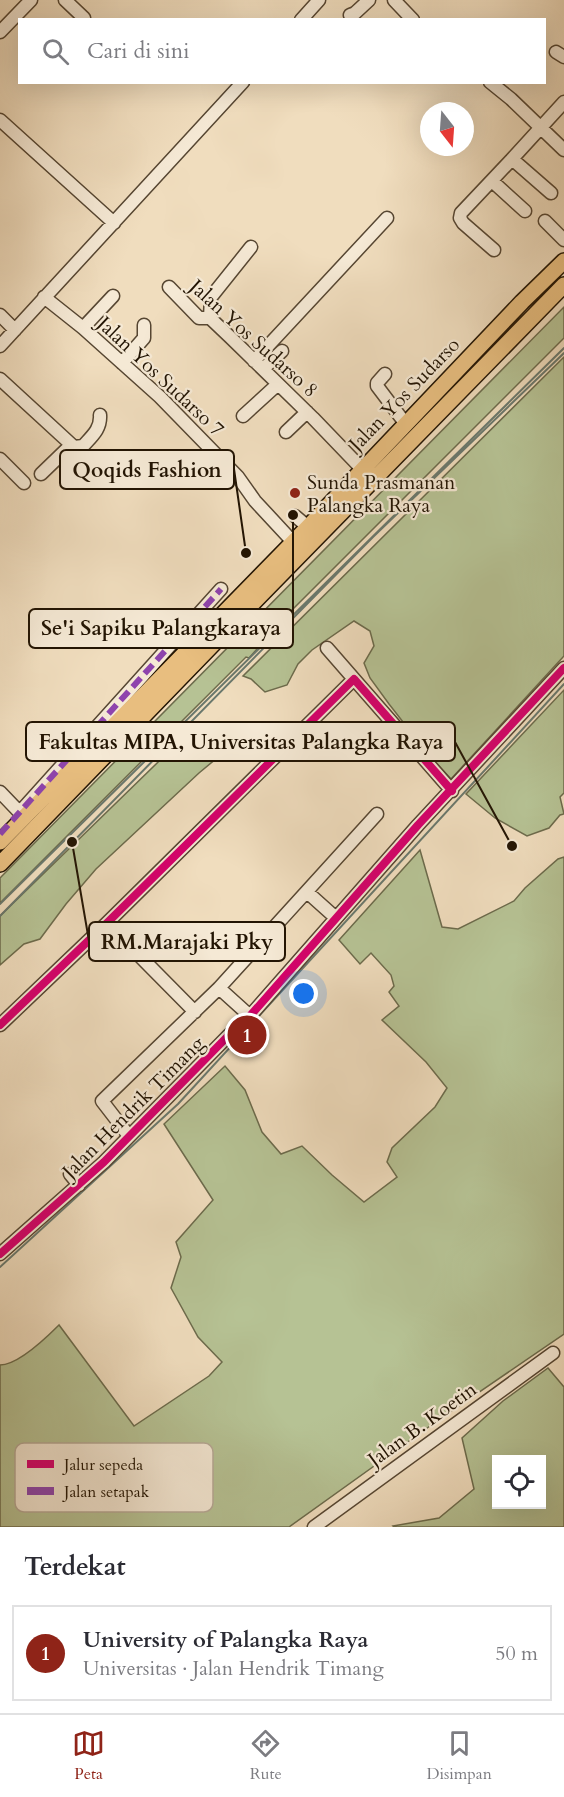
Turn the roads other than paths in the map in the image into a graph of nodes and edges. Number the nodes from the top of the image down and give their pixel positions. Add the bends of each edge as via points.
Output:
1 (31, 0) edge
2 (65, 0) edge
3 (319, 0) edge
4 (369, 0) edge
5 (394, 0) edge
6 (350, 15) dead end
7 (84, 18) dead end
8 (303, 18) edge
9 (411, 18) edge
10 (0, 32) edge
11 (241, 84) edge
12 (492, 84) edge
13 (564, 102) edge
14 (0, 120) edge
15 (540, 128) junction
16 (564, 150) edge
17 (512, 159) junction
18 (492, 181) junction
19 (551, 193) dead end
20 (525, 211) dead end
21 (387, 218) dead end
22 (545, 221) dead end
23 (114, 224) junction
24 (564, 240) edge
25 (251, 247) dead end
26 (494, 250) dead end
27 (564, 261) edge
28 (564, 285) edge
29 (169, 287) dead end
30 (113, 296) dead end
31 (44, 297) junction
32 (0, 315) edge
33 (210, 318) junction
34 (144, 325) dead end
35 (83, 328) junction
36 (15, 330) junction
37 (499, 339) junction
38 (0, 346) edge
39 (282, 351) dead end
40 (122, 363) junction
41 (259, 365) junction
42 (385, 374) dead end
43 (0, 379) edge
44 (278, 384) junction
45 (307, 412) junction
46 (100, 415) dead end
47 (243, 416) dead end
48 (405, 423) junction
49 (286, 432) dead end
50 (71, 445) junction
51 (0, 459) edge
52 (362, 469) junction
53 (41, 474) dead end
54 (24, 483) dead end
55 (295, 516) dead end
56 (308, 527) junction
57 (293, 542) junction
58 (221, 589) dead end
59 (327, 648) dead end
60 (564, 668) edge
61 (354, 679) junction
62 (163, 685) junction
63 (452, 791) junction
64 (0, 792) edge
65 (377, 814) dead end
66 (24, 817) junction
67 (0, 834) edge
68 (0, 842) edge
69 (0, 864) edge
70 (307, 892) junction
71 (336, 918) junction
72 (107, 923) junction
73 (219, 988) junction
74 (195, 1012) junction
75 (250, 1016) junction
76 (0, 1025) edge
77 (129, 1136) junction
78 (70, 1174) dead end
79 (79, 1185) junction
80 (0, 1254) edge
81 (553, 1353) dead end
82 (314, 1527) edge

1 - 10 street
2 - 7 street
3 - 8 street
4 - 6 street
5 - 9 street
11 - 23 street
12 - 15 street
13 - 15 street
14 - 23 street
15 - 16 street
15 - 17 street
17 - 18 street
17 - 19 street
18 - 20 street
18 - 26 street via 460,213 460,218
21 - 41 street
22 - 24 street
23 - 31 street
25 - 33 street via 211,297
27 - 37 main road, Jalan Yos Sudarso via 522,302
28 - 37 main road, Jalan Yos Sudarso
29 - 33 street, Jalan Yos Sudarso 8 via 199,318
30 - 35 street
31 - 35 street, Jalan Yos Sudarso 7
31 - 36 street
32 - 36 street
33 - 41 street, Jalan Yos Sudarso 8
34 - 40 street via 144,338
35 - 40 street, Jalan Yos Sudarso 7
36 - 38 street
37 - 48 main road, Jalan Yos Sudarso via 483,342
37 - 62 main road, Jalan Yos Sudarso
39 - 41 street
40 - 57 street, Jalan Yos Sudarso 7 via 238,477
41 - 44 street, Jalan Yos Sudarso 8
42 - 48 street via 377,386
43 - 50 street
44 - 45 street, Jalan Yos Sudarso 8
44 - 47 street
45 - 49 street
45 - 52 street, Jalan Yos Sudarso 8
46 - 50 street via 98,428 83,446
48 - 52 main road, Jalan Yos Sudarso
50 - 53 street
51 - 54 street
52 - 56 main road, Jalan Yos Sudarso
55 - 56 street
56 - 57 main road, Jalan Yos Sudarso
57 - 62 main road, Jalan Yos Sudarso
58 - 67 street
59 - 61 street
60 - 63 street, Jalan Hendrik Timang
61 - 63 street
61 - 72 street
62 - 66 main road, Jalan Yos Sudarso
62 - 69 main road, Jalan Yos Sudarso
63 - 71 street, Jalan Hendrik Timang
64 - 66 street
65 - 70 street
66 - 68 main road, Jalan Yos Sudarso
70 - 71 street
70 - 73 street
71 - 75 street, Jalan Hendrik Timang
72 - 74 street
72 - 76 street
73 - 74 street
73 - 75 street
74 - 77 street via 102,1101
75 - 77 street, Jalan Hendrik Timang
77 - 79 street, Jalan Hendrik Timang
78 - 79 street
79 - 80 street, Jalan Hendrik Timang
81 - 82 street, Jalan B. Koetin

